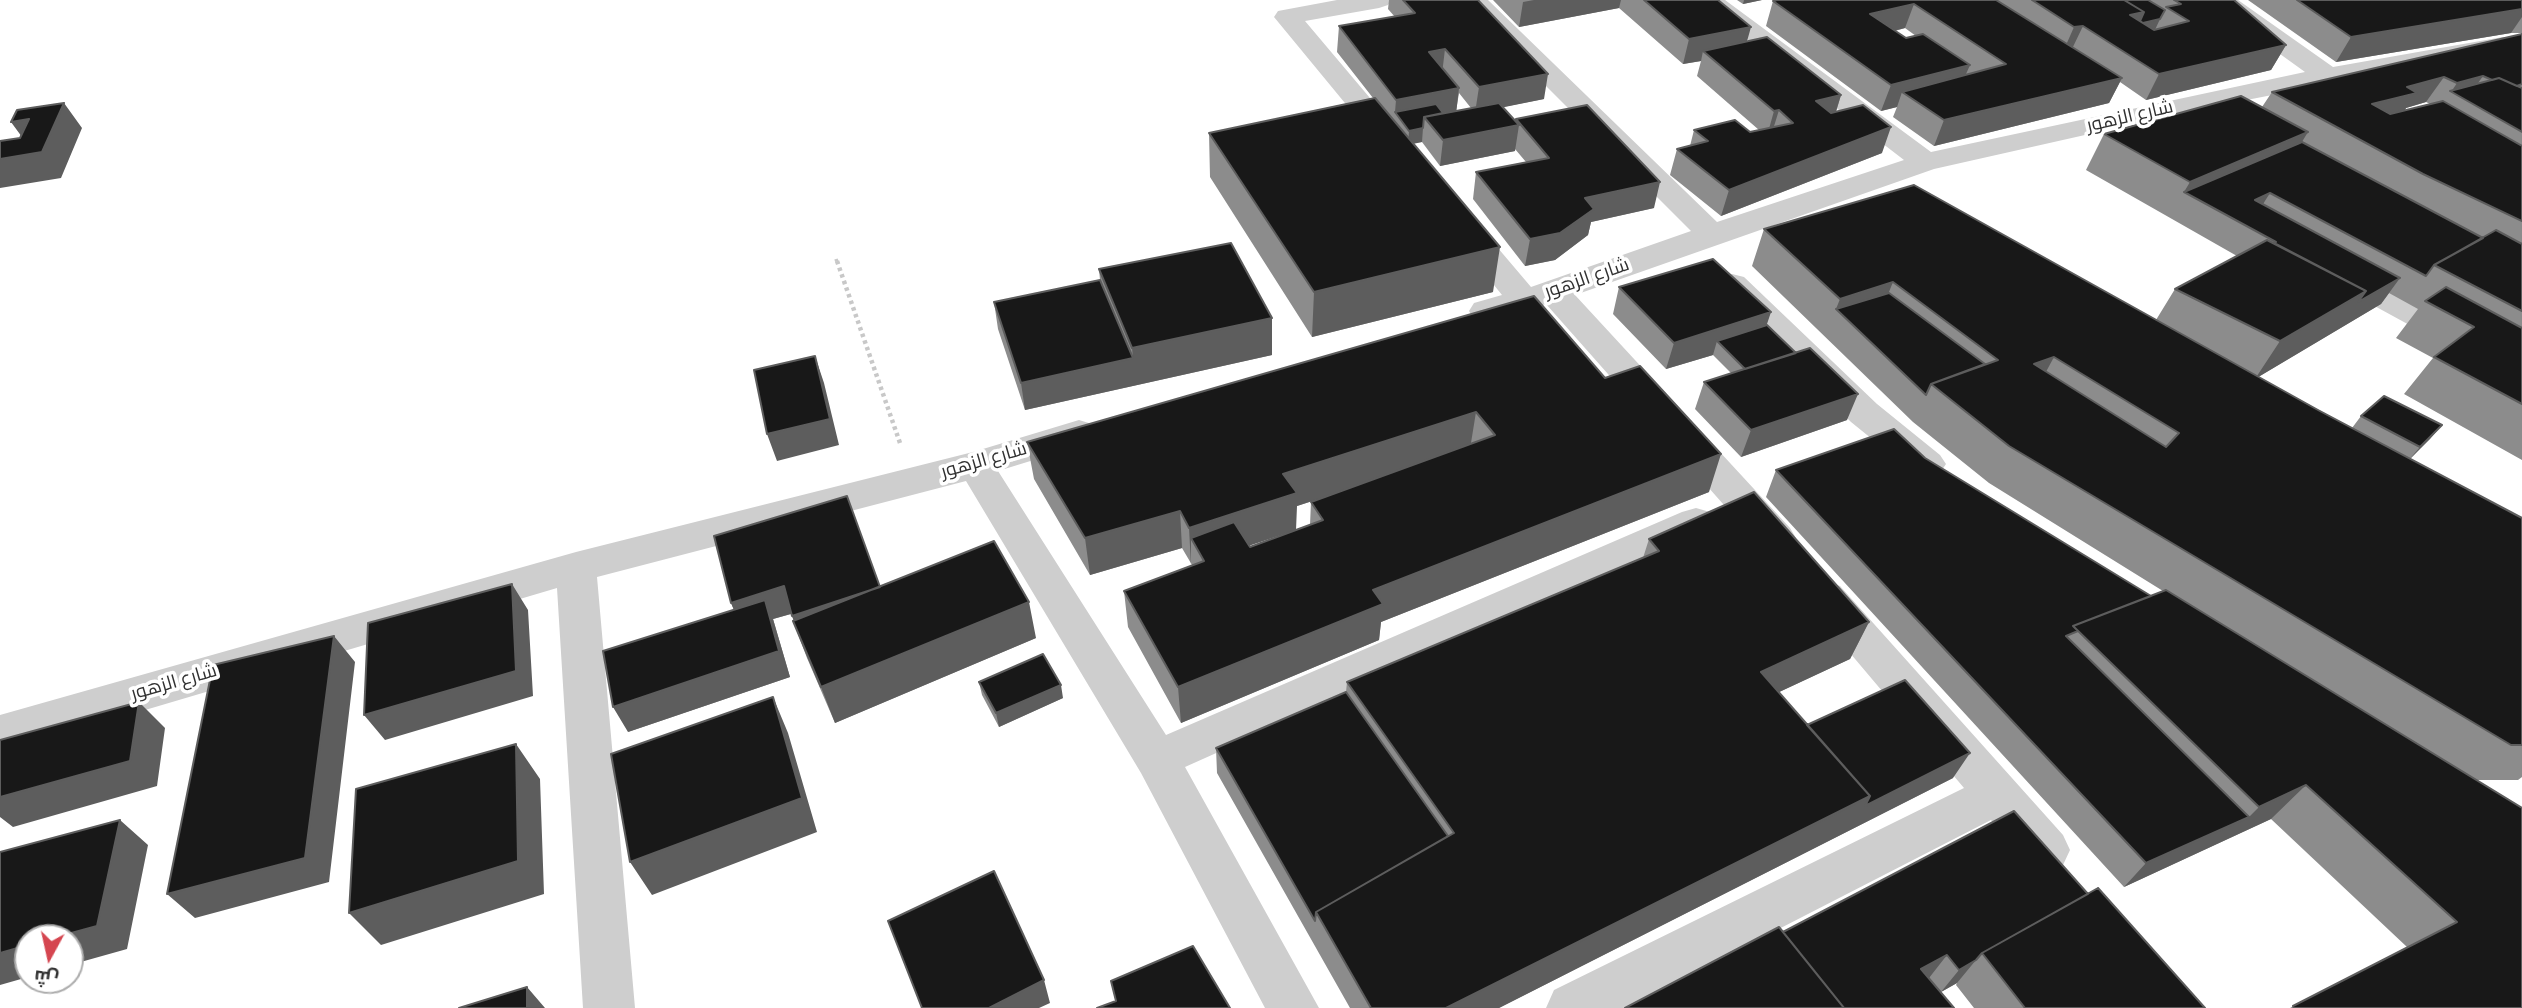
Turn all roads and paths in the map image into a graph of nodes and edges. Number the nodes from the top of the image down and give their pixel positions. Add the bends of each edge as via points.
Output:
1 (1380, 0) edge
2 (1473, 0) edge
3 (1709, 0) edge
4 (2221, 0) edge
5 (2522, 46) edge
6 (2328, 76) junction
7 (2113, 90) edge
8 (2196, 102) junction
9 (2148, 113) junction
10 (2232, 121) edge
11 (1926, 162) junction
12 (1410, 164) edge
13 (1867, 181) junction
14 (1903, 201) edge
15 (1445, 205) edge
16 (1702, 238) junction
17 (2306, 255) edge
18 (836, 259) dead end
19 (1539, 295) junction
20 (1457, 320) edge
21 (2522, 372) edge
22 (1109, 425) edge
23 (975, 465) junction
24 (914, 480) junction
25 (1952, 480) edge
26 (1744, 501) junction
27 (576, 567) junction
28 (0, 734) edge
29 (1157, 759) junction
30 (1997, 794) junction
31 (2070, 876) edge
32 (609, 1008) edge
33 (1293, 1008) edge
34 (1572, 1008) edge

1 - 12 street via 1287,17
2 - 16 street
3 - 11 street
4 - 6 street
5 - 6 street, شارع الزهور via 2503,45
6 - 8 street, شارع الزهور
7 - 9 street
8 - 9 street, شارع الزهور
8 - 10 street
9 - 11 street, شارع الزهور
11 - 13 street, شارع الزهور
13 - 14 street
13 - 16 street, شارع الزهور
15 - 19 street
16 - 19 street, شارع الزهور
16 - 25 street via 1864,413
17 - 21 street
18 - 24 path
19 - 20 street, شارع الزهور
19 - 26 street
22 - 23 street, شارع الزهور
23 - 24 street, شارع الزهور
23 - 29 street
24 - 27 street, شارع الزهور
26 - 29 street
26 - 30 street
27 - 28 street, شارع الزهور
27 - 32 street
29 - 33 street
30 - 31 street
30 - 34 street

